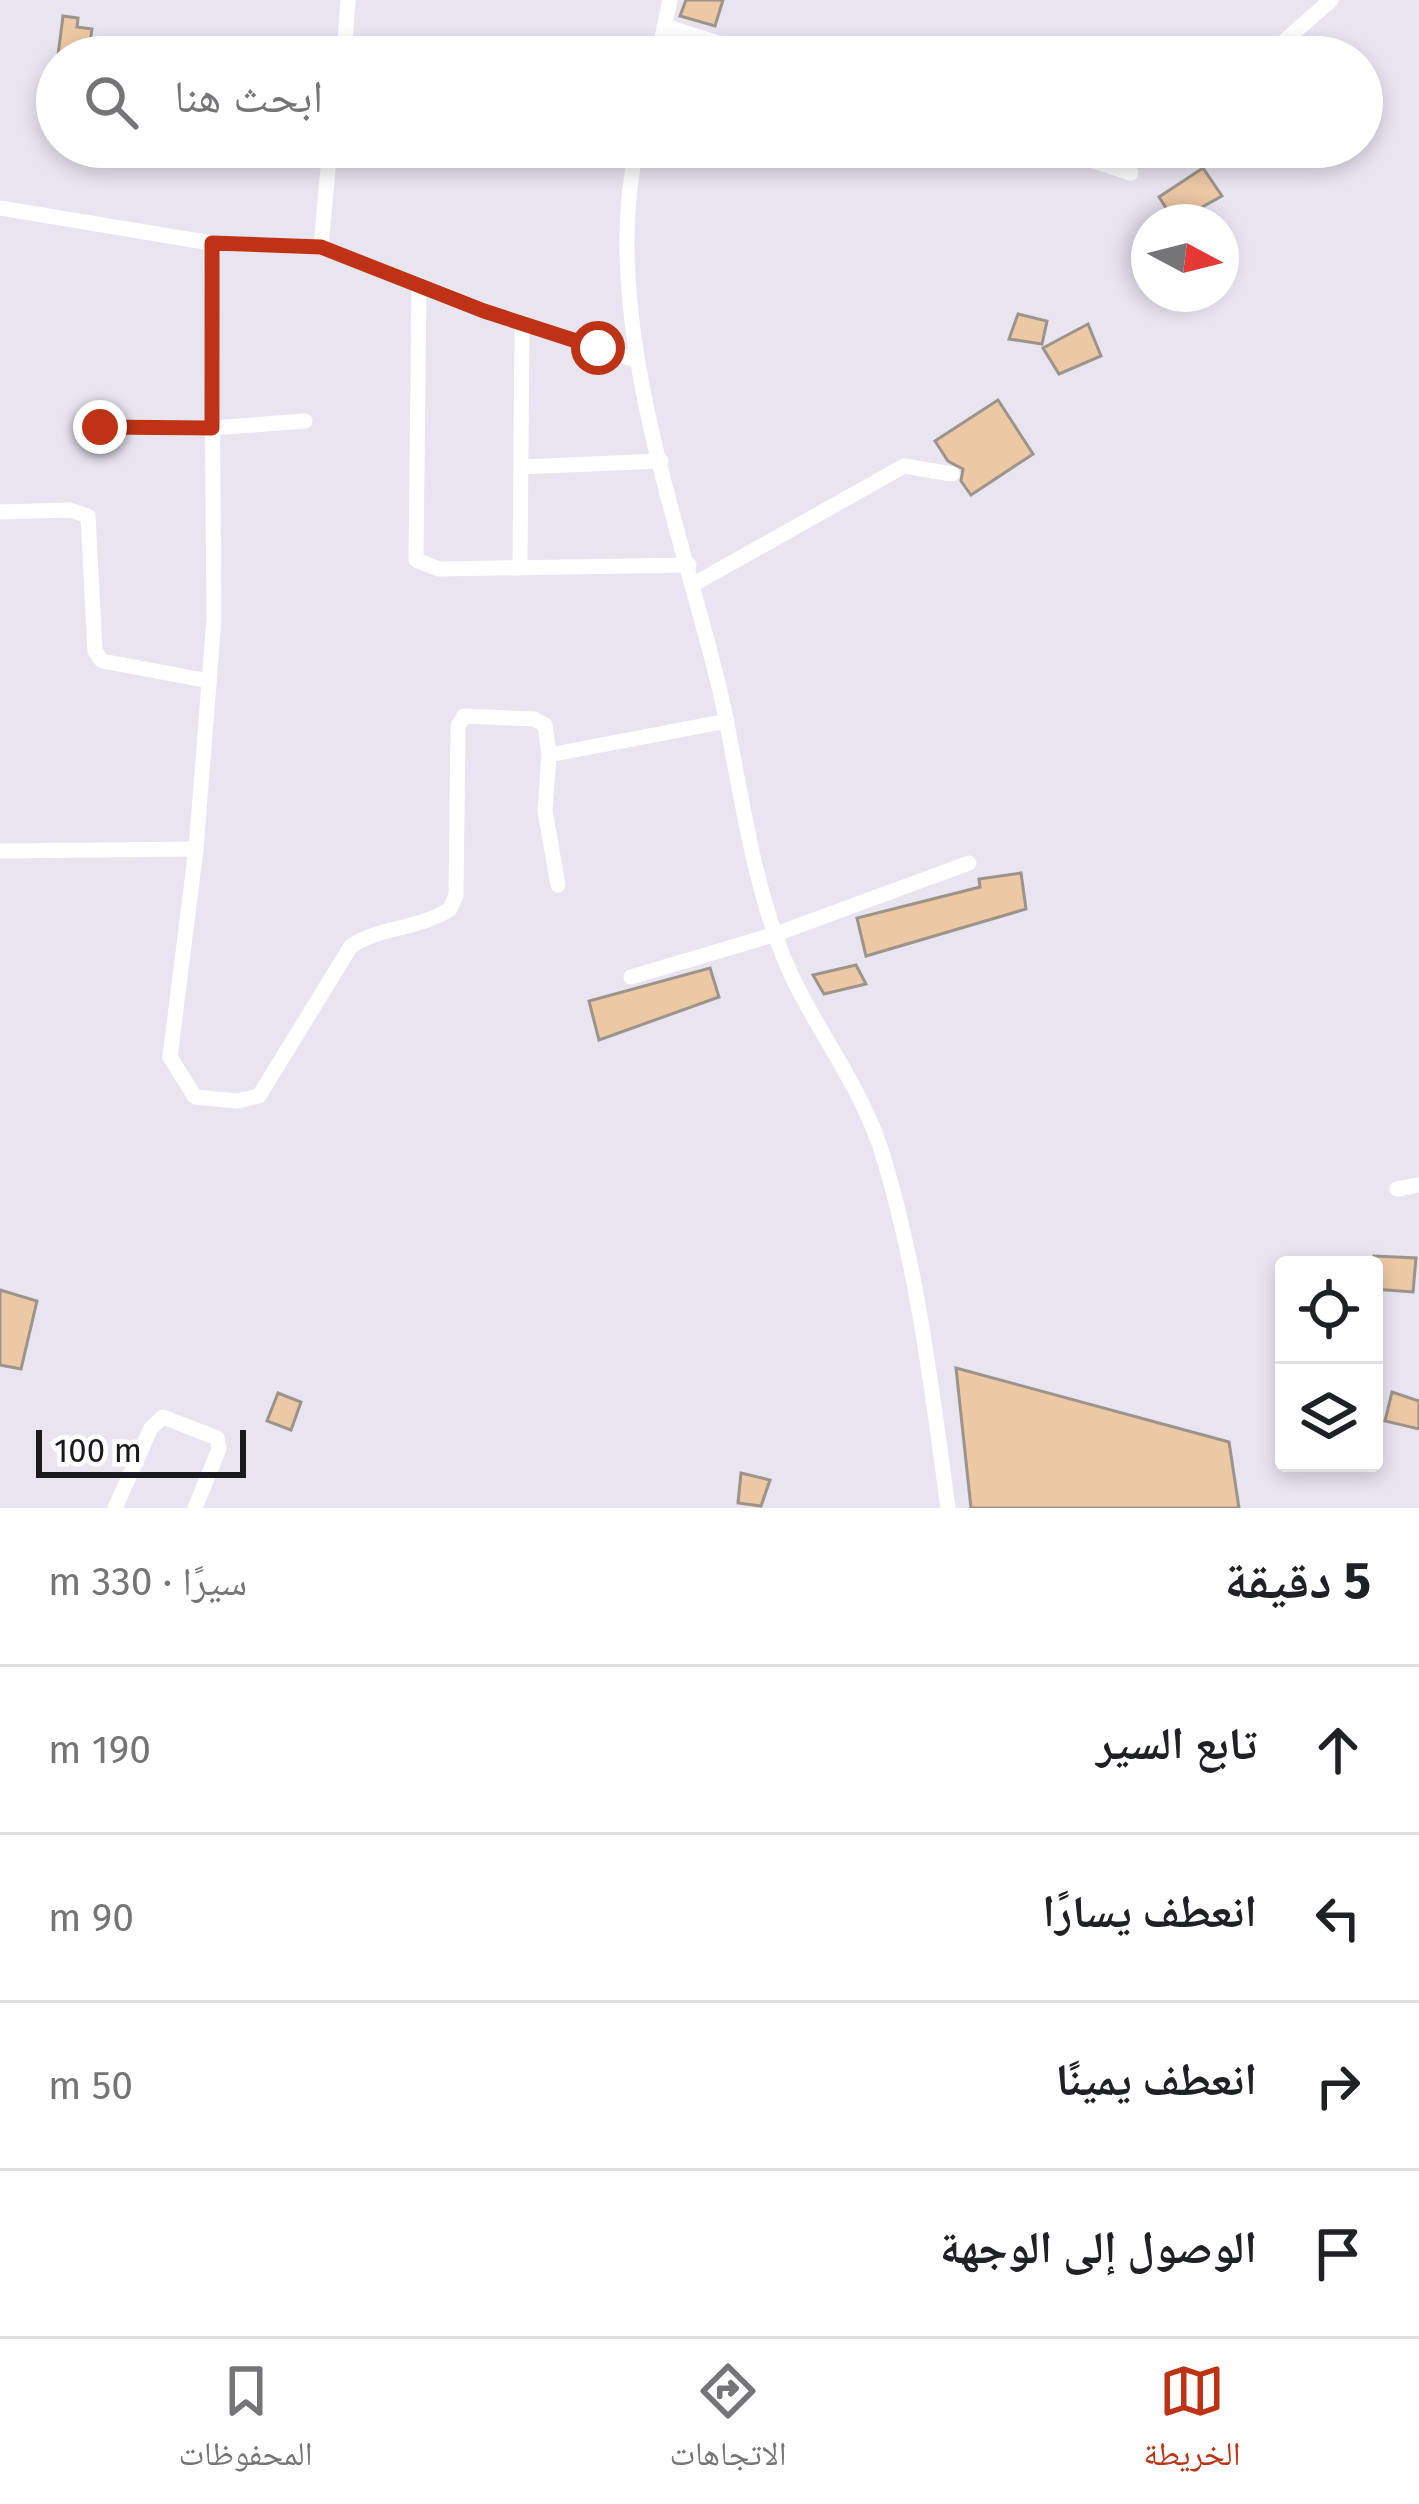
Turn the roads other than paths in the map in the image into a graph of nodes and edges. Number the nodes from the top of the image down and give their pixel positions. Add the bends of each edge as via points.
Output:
1 (348, 0) edge
2 (670, 0) edge
3 (1331, 0) edge
4 (664, 26) junction
5 (345, 36) edge
6 (662, 36) edge
7 (696, 36) edge
8 (1290, 36) edge
9 (328, 168) edge
10 (634, 168) edge
11 (1118, 168) edge
12 (1131, 172) dead end
13 (0, 208) edge
14 (212, 243) junction
15 (321, 247) junction
16 (418, 284) junction
17 (522, 323) junction
18 (636, 360) junction
19 (305, 421) dead end
20 (100, 427) dead end
21 (212, 428) junction
22 (661, 461) junction
23 (521, 467) junction
24 (952, 474) dead end
25 (0, 512) edge
26 (689, 565) junction
27 (520, 567) junction
28 (694, 584) junction
29 (209, 681) junction
30 (727, 721) junction
31 (549, 755) junction
32 (196, 849) junction
33 (0, 851) edge
34 (969, 863) dead end
35 (558, 885) dead end
36 (776, 934) junction
37 (631, 977) dead end
38 (1419, 1185) edge
39 (1396, 1189) dead end
40 (115, 1508) edge
41 (196, 1508) edge
42 (948, 1508) edge

1 - 5 street
2 - 4 street
3 - 8 street
4 - 6 street
4 - 7 street
9 - 15 street
10 - 18 street via 628,212
11 - 12 street
13 - 14 street
14 - 15 street
14 - 21 street
15 - 16 street
16 - 17 street
16 - 27 street via 416,560 425,568
17 - 18 street
17 - 23 street
18 - 22 street
19 - 21 street
20 - 21 street
21 - 29 street
22 - 23 street
22 - 26 street
23 - 27 street
24 - 28 street via 904,466
25 - 29 street via 88,516 95,651 102,661
26 - 27 street
26 - 28 street
28 - 30 street
29 - 32 street
30 - 31 street
30 - 36 street via 740,806
31 - 32 street via 545,724 535,719 464,716 449,909 351,946 259,1096 237,1101 195,1096 170,1057
31 - 35 street via 545,811
32 - 33 street
34 - 36 street
36 - 37 street
36 - 42 street via 883,1156 906,1243
38 - 39 street
40 - 41 street via 163,1417 218,1438

